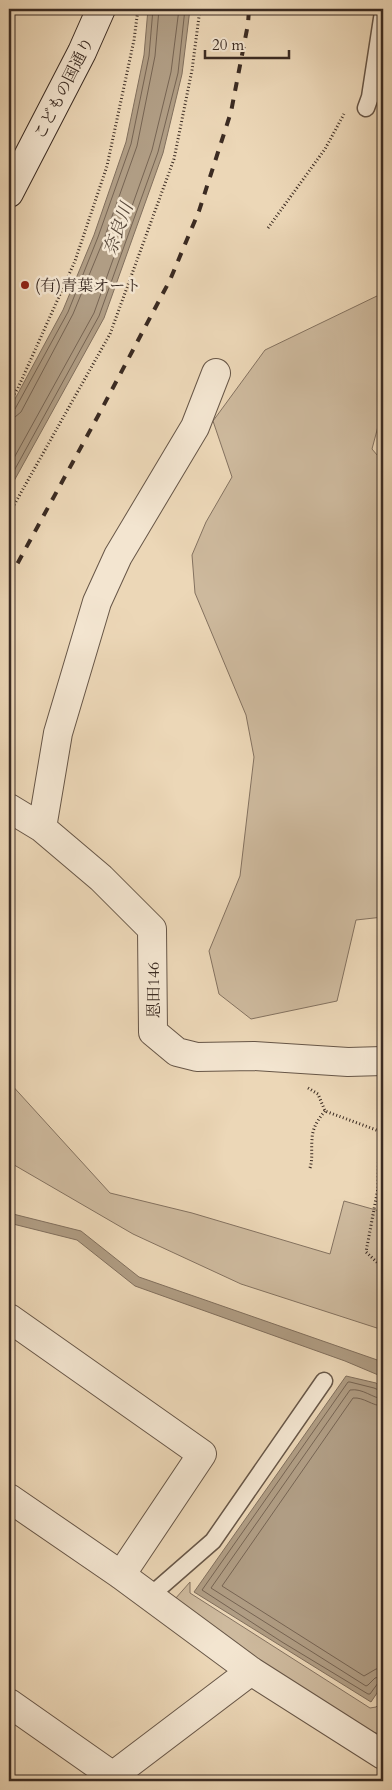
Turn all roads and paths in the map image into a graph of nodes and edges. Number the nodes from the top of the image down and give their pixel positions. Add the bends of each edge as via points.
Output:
1 (101, 9) edge
2 (138, 9) edge
3 (200, 9) edge
4 (383, 12) edge
5 (347, 107) dead end
6 (366, 108) dead end
7 (9, 193) edge
8 (268, 228) dead end
9 (216, 373) dead end
10 (9, 403) edge
11 (9, 514) edge
12 (9, 808) edge
13 (42, 828) junction
14 (383, 1061) edge
15 (302, 1084) dead end
16 (325, 1111) junction
17 (381, 1132) edge
18 (310, 1168) dead end
19 (383, 1268) edge
20 (9, 1318) edge
21 (324, 1381) dead end
22 (9, 1498) edge
23 (121, 1575) junction
24 (150, 1596) junction
25 (251, 1671) junction
26 (9, 1703) edge
27 (383, 1755) edge
28 (109, 1778) edge

1 - 7 street, こどもの国通り
2 - 10 path via 107,166 75,261
3 - 11 path via 192,70 174,159 110,334
4 - 6 lane
5 - 8 path via 325,149
9 - 13 street via 195,426 118,556 97,602 58,733
12 - 13 street, 恩田146
13 - 14 street, 恩田146 via 101,878 152,929 153,1032 177,1052 197,1057
15 - 16 path via 318,1094
16 - 17 path
16 - 18 path via 317,1121 312,1139
17 - 19 path via 378,1188 366,1252
20 - 23 street via 202,1454
21 - 24 lane via 213,1541
22 - 23 street
23 - 24 street
24 - 25 street
25 - 27 street
25 - 28 street
26 - 28 street

